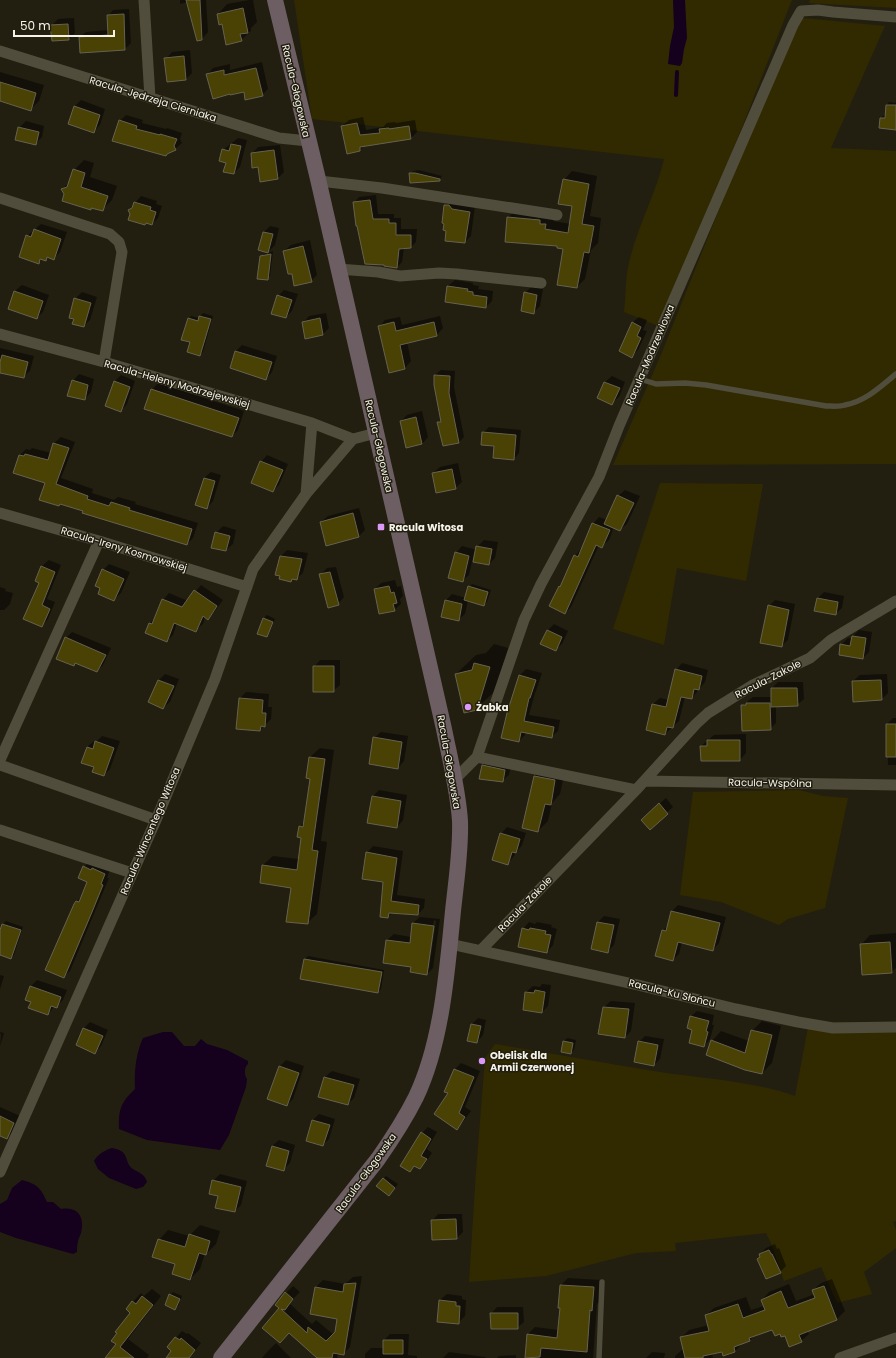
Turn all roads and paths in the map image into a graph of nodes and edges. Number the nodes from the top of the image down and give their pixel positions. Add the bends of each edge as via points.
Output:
1 (144, 0) edge
2 (275, 0) edge
3 (896, 17) edge
4 (0, 51) edge
5 (150, 98) junction
6 (308, 141) junction
7 (318, 181) junction
8 (0, 198) edge
9 (556, 215) dead end
10 (338, 269) junction
11 (541, 283) dead end
12 (0, 334) edge
13 (104, 362) junction
14 (896, 374) edge
15 (640, 379) junction
16 (312, 423) junction
17 (376, 433) junction
18 (353, 439) junction
19 (306, 494) junction
20 (0, 513) edge
21 (99, 541) junction
22 (247, 587) junction
23 (896, 601) edge
24 (477, 757) junction
25 (0, 760) edge
26 (0, 766) edge
27 (454, 780) junction
28 (645, 781) junction
29 (896, 785) edge
30 (636, 790) junction
31 (156, 820) junction
32 (0, 830) edge
33 (132, 873) junction
34 (450, 944) junction
35 (481, 950) junction
36 (896, 1027) edge
37 (0, 1172) edge
38 (602, 1282) dead end
39 (896, 1338) edge
40 (221, 1358) edge
41 (599, 1358) edge
42 (840, 1358) edge

1 - 5 street
2 - 6 street, Racula-Głogowska
3 - 15 street, Racula-Modrzewiowa via 818,10 801,12 793,25
4 - 5 street, Racula-Jędrzeja Cierniaka
5 - 6 street, Racula-Jędrzeja Cierniaka via 279,138
6 - 7 street, Racula-Głogowska
7 - 9 street via 382,188
7 - 10 street, Racula-Głogowska
8 - 13 street via 110,234 119,242 122,252
10 - 11 street via 400,276 457,274
10 - 17 street, Racula-Głogowska
12 - 13 street, Racula-Heleny Modrzejewskiej
13 - 16 street, Racula-Heleny Modrzejewskiej
14 - 15 lane via 873,394 844,406 826,406 706,385 656,384
15 - 24 street, Racula-Modrzewiowa via 599,477 524,620
16 - 18 street, Racula-Heleny Modrzejewskiej
16 - 19 street
17 - 18 street
17 - 27 street, Racula-Głogowska via 441,713
18 - 19 street, Racula-Wincentego Witosa
19 - 22 street, Racula-Wincentego Witosa via 253,569
20 - 21 street, Racula-Ireny Kosmowskiej
21 - 22 street, Racula-Ireny Kosmowskiej
21 - 25 street
22 - 31 street, Racula-Wincentego Witosa via 215,679
23 - 28 street, Racula-Zakole via 831,640 810,658 753,685 708,713
24 - 27 street, Racula-Modrzewiowa
24 - 30 street
26 - 31 street
27 - 34 street, Racula-Głogowska via 460,820
28 - 29 street, Racula-Wspólna
28 - 30 street, Racula-Zakole
30 - 35 street, Racula-Zakole
31 - 33 street, Racula-Wincentego Witosa
32 - 33 street
33 - 37 street, Racula-Wincentego Witosa
34 - 35 street, Racula-Ku Słońcu
34 - 40 street, Racula-Głogowska via 432,1051 419,1090 405,1118 353,1193
35 - 36 street, Racula-Ku Słońcu via 798,1022 833,1028
38 - 41 lane
39 - 42 street

